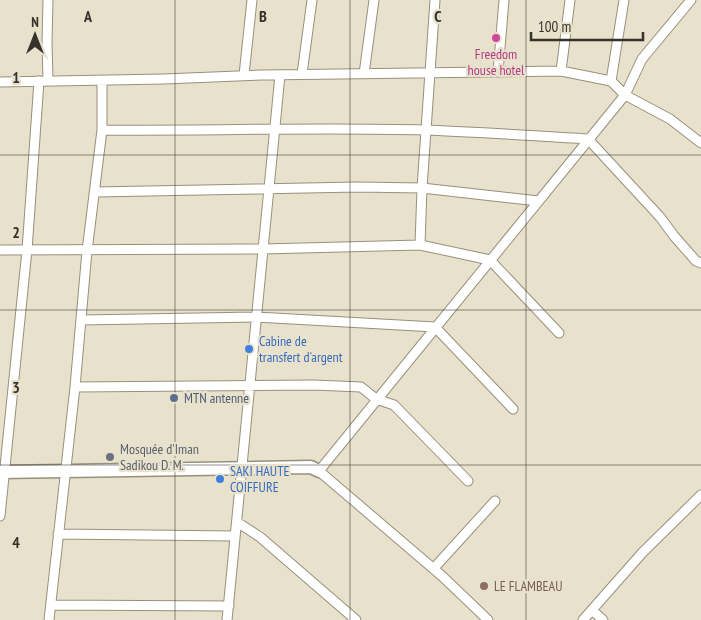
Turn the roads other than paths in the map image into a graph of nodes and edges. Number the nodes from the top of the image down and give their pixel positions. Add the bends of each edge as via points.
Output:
1 (48, 0) edge
2 (252, 0) edge
3 (312, 0) edge
4 (374, 0) edge
5 (435, 0) edge
6 (504, 0) edge
7 (570, 0) edge
8 (624, 0) edge
9 (691, 0) edge
10 (561, 71) junction
11 (430, 72) junction
12 (498, 72) junction
13 (302, 74) junction
14 (364, 74) junction
15 (244, 75) junction
16 (280, 75) junction
17 (44, 81) junction
18 (102, 81) junction
19 (611, 81) junction
20 (0, 82) edge
21 (625, 95) junction
22 (275, 128) junction
23 (102, 130) junction
24 (426, 130) junction
25 (588, 139) junction
26 (701, 143) edge
27 (422, 188) junction
28 (269, 190) junction
29 (95, 192) junction
30 (538, 201) junction
31 (420, 245) junction
32 (263, 249) junction
33 (0, 250) edge
34 (27, 250) junction
35 (87, 251) junction
36 (490, 260) junction
37 (701, 263) edge
38 (256, 317) junction
39 (81, 320) junction
40 (435, 327) junction
41 (559, 333) dead end
42 (250, 386) junction
43 (75, 387) junction
44 (376, 399) junction
45 (513, 409) dead end
46 (242, 467) junction
47 (64, 471) junction
48 (319, 471) junction
49 (2, 472) edge
50 (468, 481) dead end
51 (701, 495) edge
52 (495, 501) dead end
53 (0, 516) edge
54 (237, 522) junction
55 (58, 534) junction
56 (235, 536) junction
57 (434, 568) junction
58 (51, 604) junction
59 (229, 606) junction
60 (592, 610) junction
61 (49, 620) edge
62 (227, 620) edge
63 (356, 620) edge
64 (488, 620) edge
65 (583, 620) edge
66 (603, 620) edge

1 - 17 street
2 - 15 street
3 - 13 street
4 - 14 street
5 - 11 street
6 - 12 street
7 - 10 street
8 - 19 street
9 - 21 street via 642,58
10 - 12 street
10 - 19 street
11 - 12 street
11 - 14 street
11 - 24 street
13 - 14 street
13 - 16 street
15 - 16 street
15 - 18 street
16 - 22 street
17 - 18 street
17 - 20 street
17 - 34 street
18 - 23 street
19 - 21 street
21 - 25 street
21 - 26 street via 670,119
22 - 23 street
22 - 24 street
22 - 28 street
23 - 29 street
24 - 25 street
24 - 27 street
25 - 30 street
25 - 37 street
27 - 28 street
27 - 30 street
27 - 31 street
28 - 29 street
28 - 32 street
29 - 35 street
30 - 36 street
31 - 32 street
31 - 36 street
32 - 35 street
32 - 38 street
33 - 34 street
34 - 35 street
34 - 49 street
35 - 39 street
36 - 40 street
36 - 41 street
38 - 39 street
38 - 40 street
38 - 42 street
39 - 43 street
40 - 44 street
40 - 45 street
42 - 43 street
42 - 44 street via 362,387
42 - 46 street
43 - 47 street
44 - 48 street
44 - 50 street via 394,405
46 - 47 street
46 - 48 street via 310,466
46 - 54 street
47 - 49 street
47 - 55 street
48 - 57 street
49 - 53 street
51 - 60 street via 643,552
52 - 57 street
54 - 56 street
54 - 63 street via 260,537
55 - 56 street
55 - 58 street
56 - 59 street
57 - 64 street
58 - 59 street
58 - 61 street
59 - 62 street
60 - 65 street
60 - 66 street

